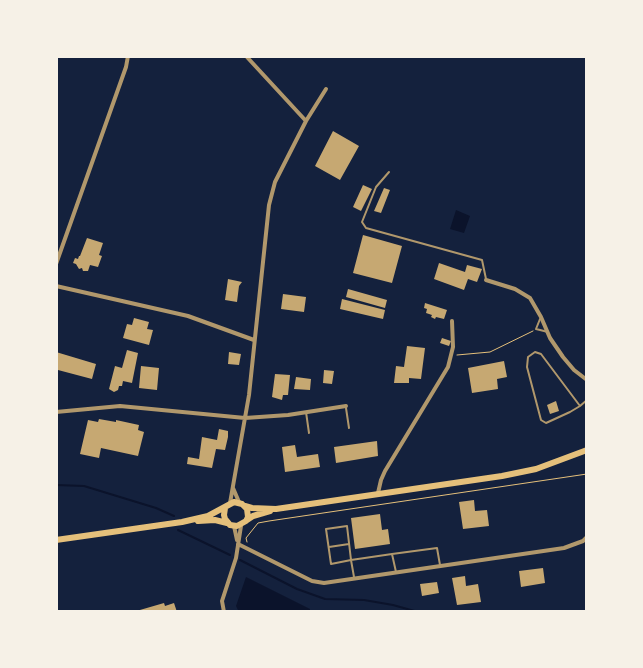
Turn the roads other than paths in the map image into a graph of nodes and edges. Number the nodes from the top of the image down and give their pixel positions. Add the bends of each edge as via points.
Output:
1 (128, 56) edge
2 (246, 56) edge
3 (326, 89) dead end
4 (306, 121) junction
5 (389, 172) dead end
6 (56, 264) edge
7 (486, 280) joint
8 (56, 286) edge
9 (541, 317) junction
10 (452, 321) dead end
11 (548, 332) junction
12 (254, 340) junction
13 (587, 380) edge
14 (587, 400) edge
15 (346, 406) joint
16 (580, 406) junction
17 (56, 412) edge
18 (306, 412) junction
19 (245, 418) junction
20 (349, 428) dead end
21 (309, 433) dead end
22 (587, 450) edge
23 (233, 488) junction
24 (378, 493) junction
25 (242, 504) junction
26 (228, 506) junction
27 (276, 508) junction
28 (182, 522) junction
29 (227, 523) junction
30 (240, 524) junction
31 (587, 537) edge
32 (56, 540) edge
33 (238, 543) junction
34 (349, 544) junction
35 (329, 547) junction
36 (392, 554) junction
37 (351, 560) junction
38 (440, 566) junction
39 (396, 572) junction
40 (354, 578) junction
41 (224, 612) edge

1 - 6 street
2 - 4 street
3 - 4 street
4 - 12 street via 275,182 269,205
5 - 7 lane via 376,187 362,222 366,228 482,260
7 - 9 street via 524,294
8 - 12 street via 188,316
9 - 11 street
9 - 11 lane via 536,329
10 - 24 street via 453,347 448,367 385,471
11 - 13 street via 563,357
12 - 19 street
14 - 16 lane
15 - 18 street
15 - 20 lane
16 - 16 lane via 546,423 541,420 527,366 528,358 535,352 541,354
17 - 19 street via 120,406
18 - 19 street
18 - 21 lane
19 - 23 street
22 - 24 main road via 521,472
23 - 25 street
23 - 26 street
24 - 27 main road
25 - 26 main road
25 - 27 main road via 252,508
25 - 30 main road via 248,513
26 - 28 main road via 208,516
26 - 29 main road via 224,515
27 - 30 main road
28 - 29 main road via 215,520
28 - 32 main road
29 - 30 main road
30 - 33 street
31 - 38 street via 564,548
33 - 40 street via 312,581 324,583
33 - 41 street via 222,601
34 - 35 lane
34 - 35 lane via 347,526 326,529
34 - 37 lane
35 - 37 lane via 331,564
36 - 37 lane
36 - 38 lane via 437,548
36 - 39 lane
37 - 40 lane
38 - 39 street
39 - 40 street

